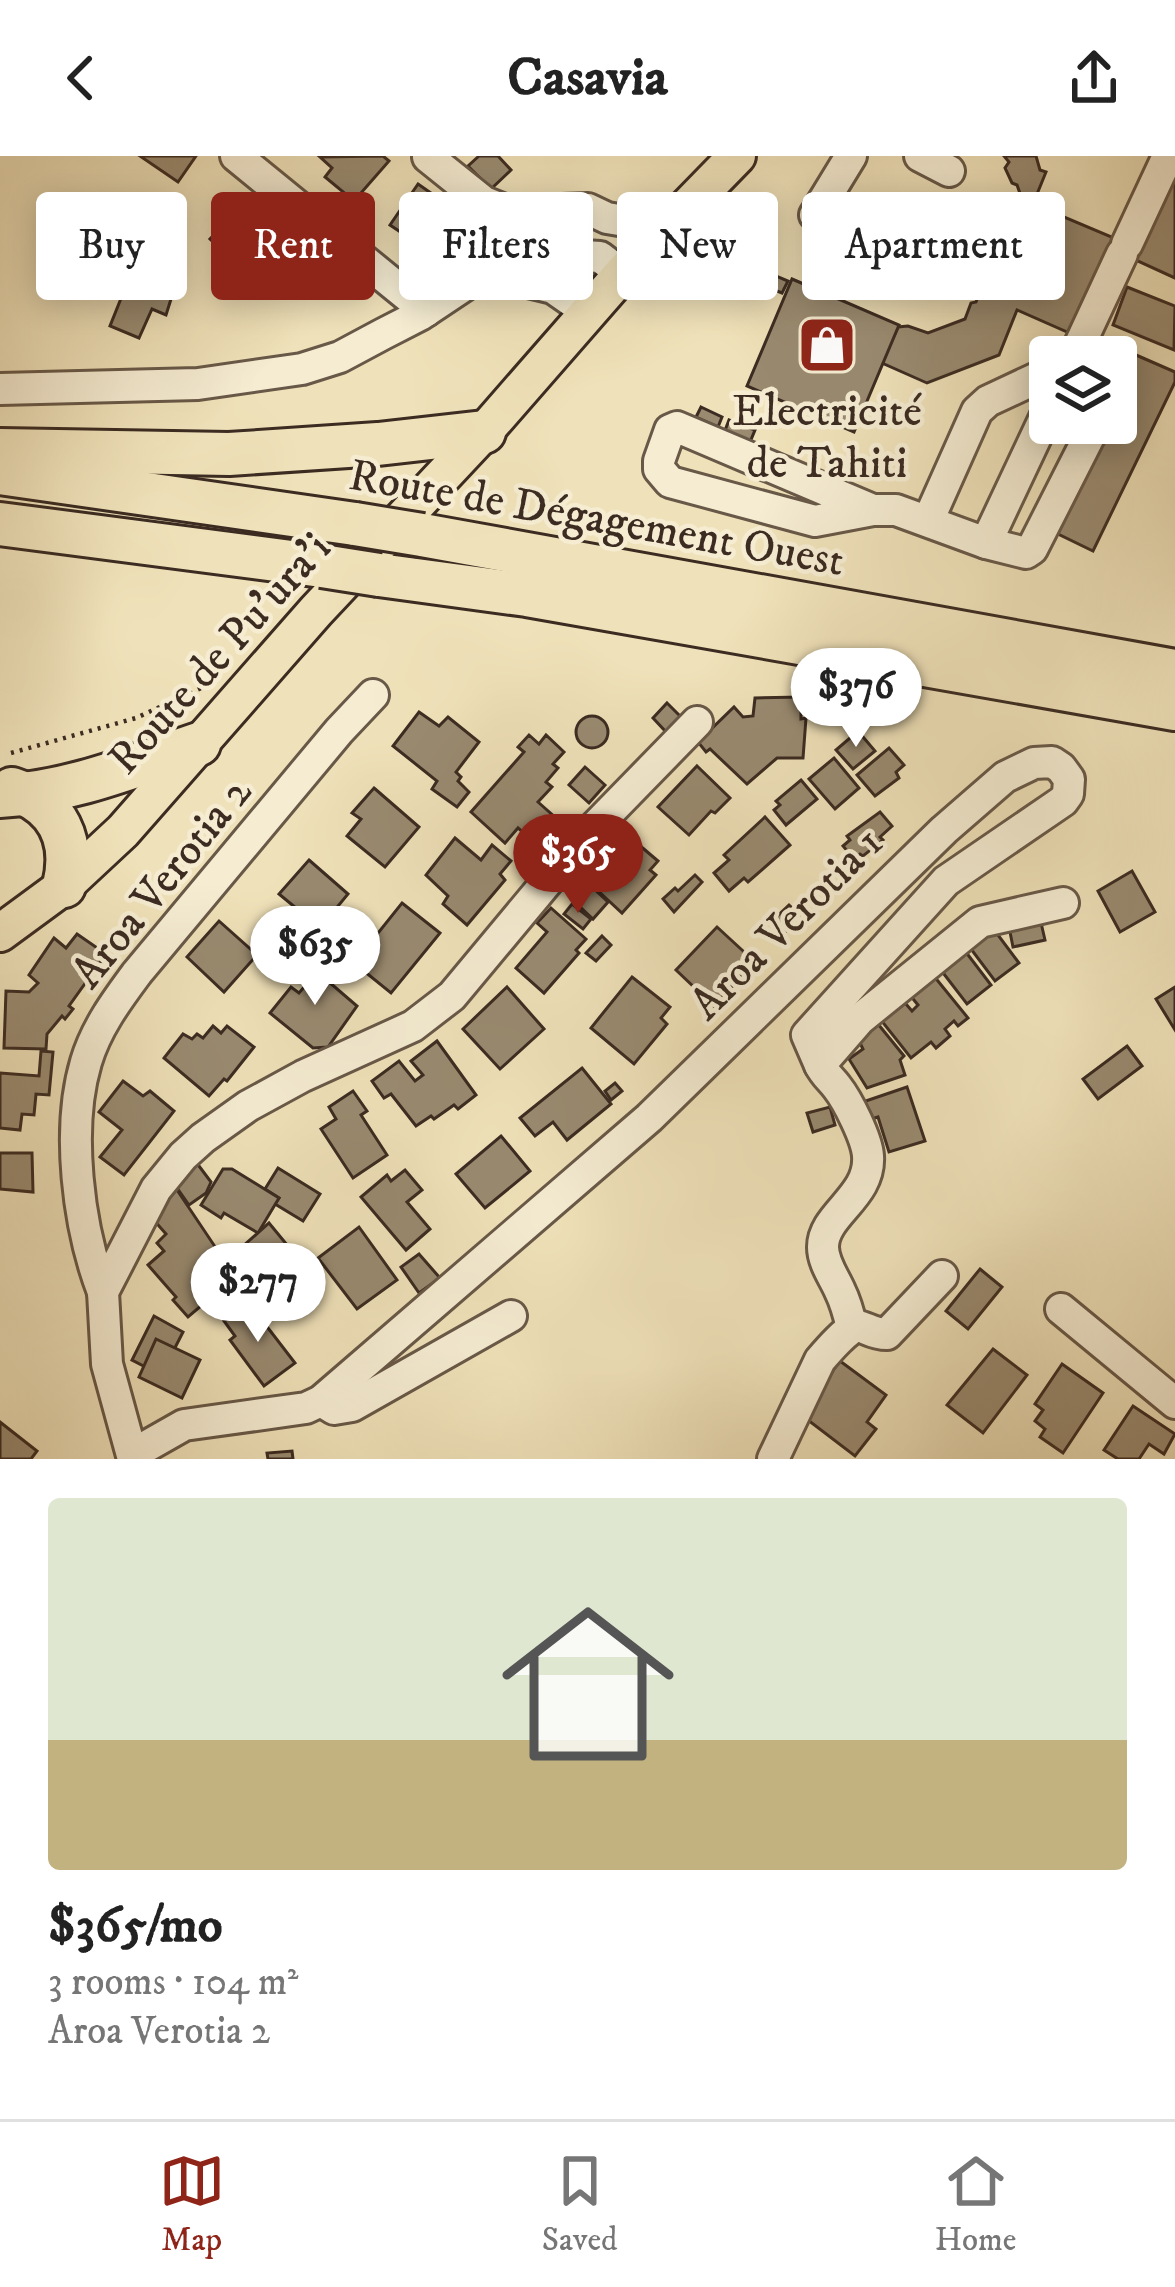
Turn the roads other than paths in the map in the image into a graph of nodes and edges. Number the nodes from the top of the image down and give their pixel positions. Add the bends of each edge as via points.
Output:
1 (236, 156) edge
2 (737, 156) edge
3 (851, 156) edge
4 (920, 156) edge
5 (1168, 156) edge
6 (428, 157) edge
7 (950, 171) dead end
8 (702, 192) edge
9 (828, 192) edge
10 (617, 220) edge
11 (617, 280) edge
12 (442, 300) edge
13 (570, 300) edge
14 (426, 311) junction
15 (589, 314) junction
16 (1084, 336) edge
17 (1029, 382) edge
18 (0, 389) edge
19 (484, 432) junction
20 (1033, 444) edge
21 (1085, 444) edge
22 (0, 450) edge
23 (0, 473) edge
24 (873, 510) junction
25 (928, 521) junction
26 (0, 524) edge
27 (986, 543) junction
28 (1175, 671) edge
29 (373, 695) dead end
30 (1175, 710) edge
31 (697, 722) dead end
32 (199, 744) junction
33 (10, 792) edge
34 (64, 886) junction
35 (1063, 904) dead end
36 (0, 933) edge
37 (820, 1065) junction
38 (942, 1276) dead end
39 (103, 1292) junction
40 (1060, 1309) dead end
41 (511, 1316) dead end
42 (852, 1328) junction
43 (321, 1402) junction
44 (1175, 1402) edge
45 (133, 1456) edge
46 (773, 1459) edge

1 - 14 street
2 - 8 main road, Route de Pu'ura'i
3 - 9 street
4 - 7 street
5 - 16 street
6 - 10 street via 509,212 588,209
11 - 15 main road, Route de Pu'ura'i
12 - 14 street
13 - 15 street
14 - 18 street via 302,369 198,384
15 - 19 main road, Route de Pu'ura'i
17 - 25 street via 977,411
19 - 22 highway via 229,454
19 - 32 main road, Route de Pu'ura'i
20 - 27 street
21 - 27 street via 1032,549
23 - 28 highway, Route de Dégagement Ouest, bridge via 422,535
24 - 24 street via 677,427 659,461 670,482 815,521
24 - 25 street
25 - 27 street
26 - 30 highway, Route de Dégagement Ouest, bridge via 527,595
29 - 39 street, Aroa Verotia 2 via 137,973 92,1045 79,1103 79,1190
31 - 39 street, Aroa Verotia 2 via 582,840 452,996 413,1025 248,1106 183,1156 142,1212
32 - 33 highway via 94,779
32 - 34 main road, Route de Pu'ura'i
33 - 34 highway via 47,808 58,824 70,862
34 - 36 main road, Route de Pu'ura'i
35 - 37 street via 980,922 860,1019
37 - 42 street via 868,1154 860,1191 823,1245
37 - 43 street, Aroa Verotia 1 via 807,1035 946,881 1064,802 1070,787 1061,767 1034,763 1005,777 662,1106
38 - 42 street via 887,1334
39 - 45 street, Aroa Verotia 2 via 107,1364
40 - 44 street
41 - 43 street, Aroa Verotia 1 via 352,1406
42 - 46 street via 820,1360
43 - 45 street, Aroa Verotia 1 via 184,1425

